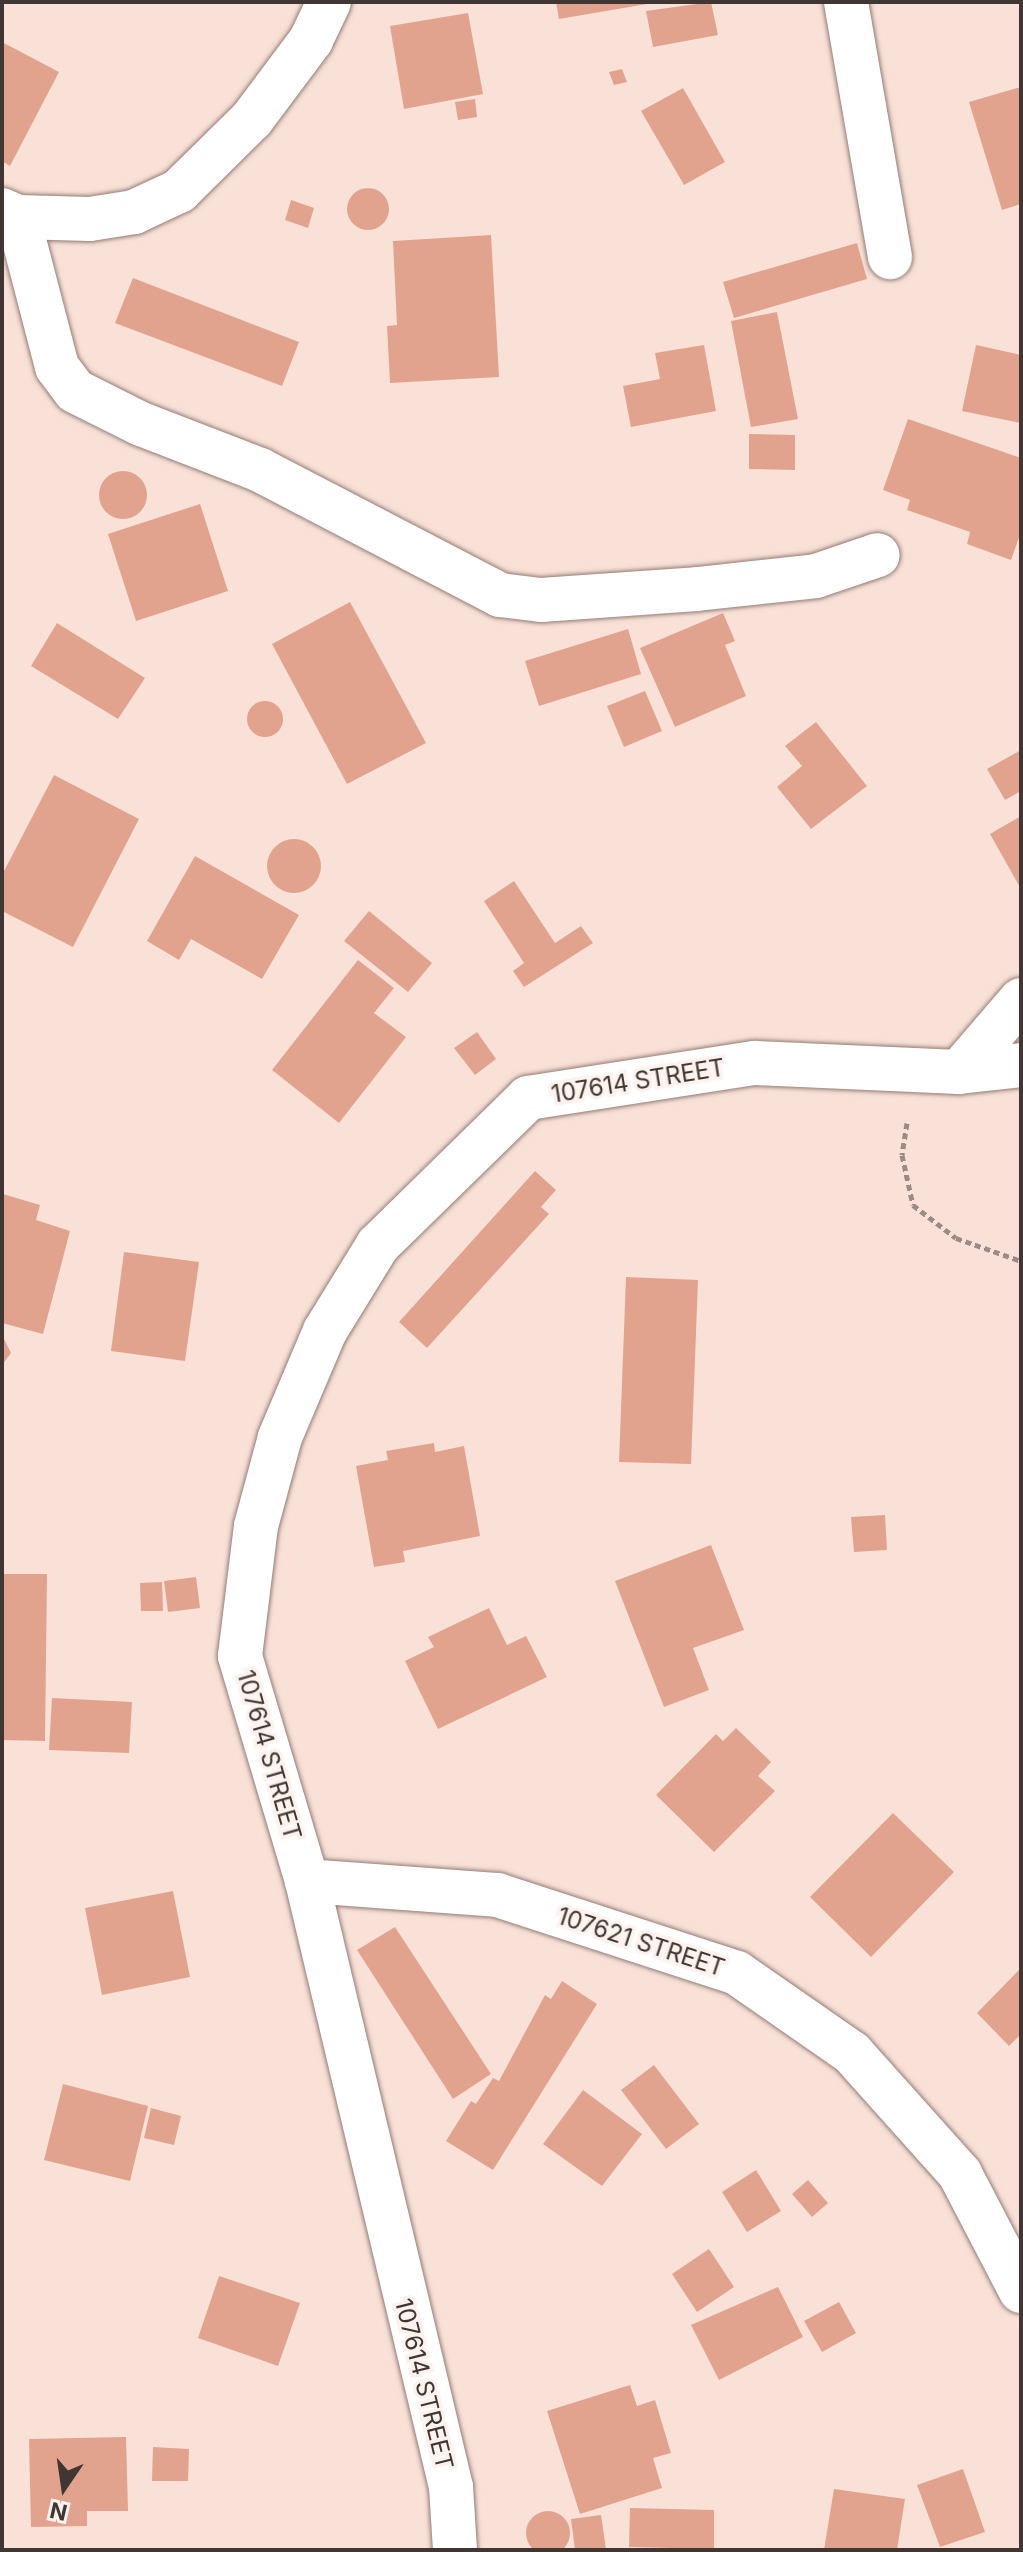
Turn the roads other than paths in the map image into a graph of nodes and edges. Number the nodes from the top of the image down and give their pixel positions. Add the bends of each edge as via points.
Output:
1 (329, 2) edge
2 (846, 2) edge
3 (10, 213) edge
4 (890, 257) dead end
5 (878, 555) dead end
6 (1021, 1000) edge
7 (1021, 1065) edge
8 (959, 1072) junction
9 (307, 1881) junction
10 (1021, 2291) edge
11 (455, 2550) edge

1 - 3 street via 311,40 252,119 179,191 134,212 90,219
2 - 4 street
3 - 5 street via 57,367 75,391 141,424 260,470 500,595 541,600 697,589 816,576
6 - 8 street
7 - 8 street, 107614 STREET
8 - 9 street, 107614 STREET via 755,1063 528,1098 378,1245 325,1331 280,1437 256,1526 240,1656
9 - 10 street, 107621 STREET via 497,1895 737,1973 852,2053 960,2174
9 - 11 street, 107614 STREET via 451,2487

